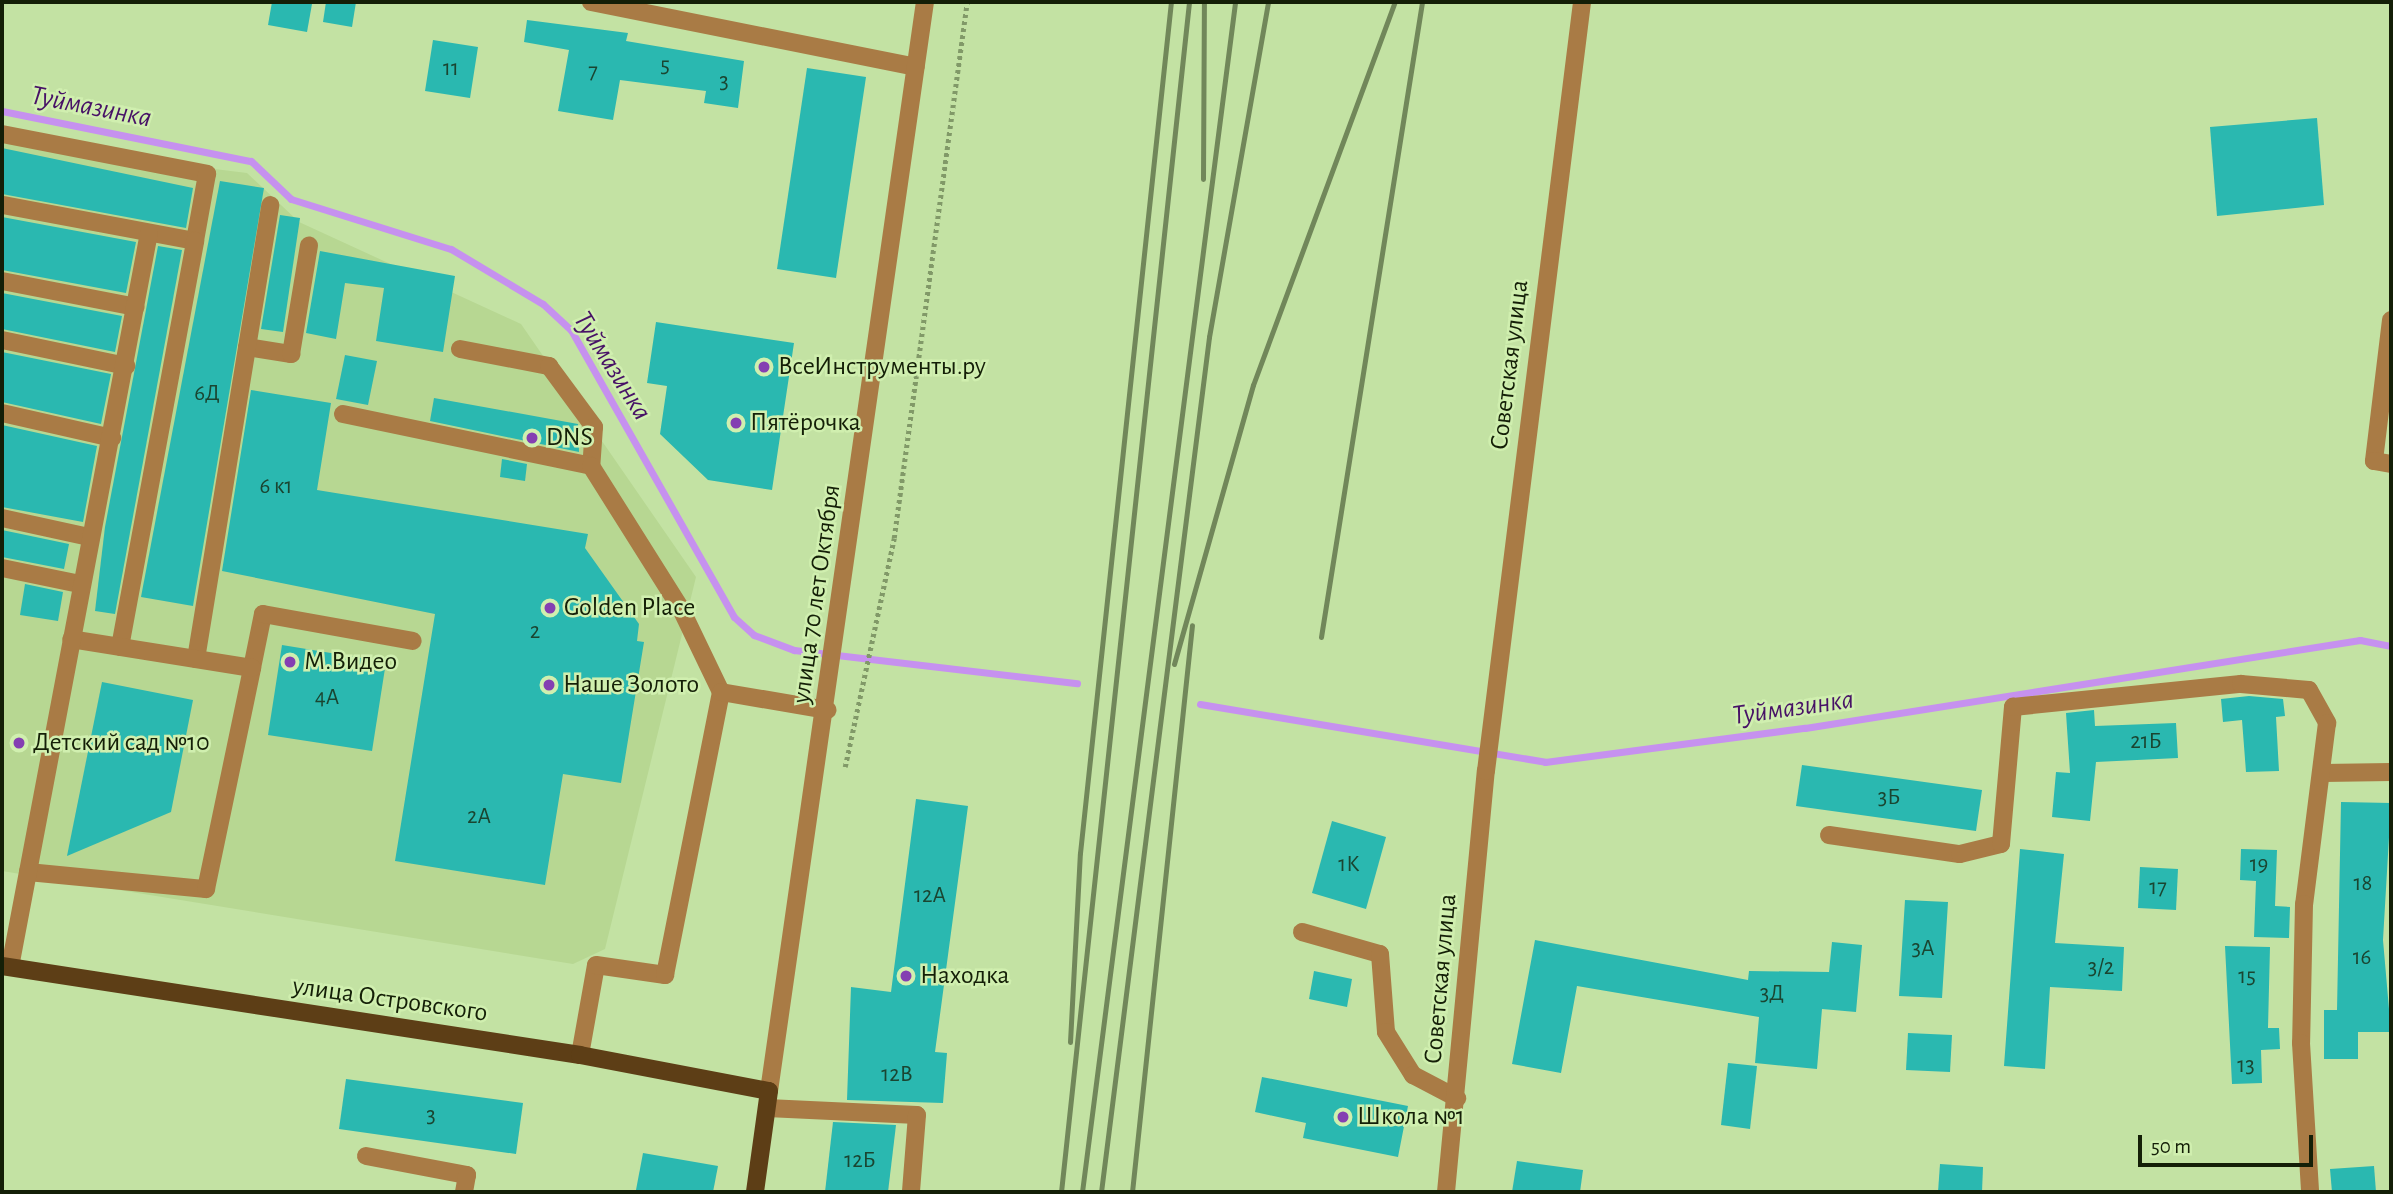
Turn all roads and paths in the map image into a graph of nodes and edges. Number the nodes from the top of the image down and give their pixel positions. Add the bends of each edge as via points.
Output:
1 (591, 2) edge
2 (925, 2) edge
3 (967, 2) edge
4 (1583, 2) edge
5 (916, 67) junction
6 (2, 134) edge
7 (2, 205) edge
8 (270, 205) dead end
9 (149, 233) junction
10 (195, 241) junction
11 (309, 245) dead end
12 (2, 281) edge
13 (136, 307) junction
14 (2391, 320) edge
15 (2, 340) edge
16 (247, 347) junction
17 (460, 349) dead end
18 (126, 366) junction
19 (2, 413) edge
20 (342, 414) dead end
21 (112, 438) junction
22 (2391, 464) edge
23 (591, 466) junction
24 (2, 518) edge
25 (89, 537) junction
26 (2, 568) edge
27 (80, 584) junction
28 (71, 639) junction
29 (413, 641) dead end
30 (120, 647) junction
31 (196, 659) junction
32 (252, 668) junction
33 (721, 692) junction
34 (827, 710) junction
35 (845, 767) dead end
36 (2391, 772) edge
37 (2323, 773) junction
38 (1829, 835) dead end
39 (28, 872) junction
40 (1301, 932) dead end
41 (6, 967) edge
42 (580, 1055) junction
43 (1457, 1098) junction
44 (768, 1099) junction
45 (366, 1156) dead end
46 (464, 1192) edge
47 (755, 1192) edge
48 (911, 1192) edge
49 (1446, 1192) edge
50 (2311, 1192) edge

1 - 5 street
2 - 5 street, улица 70 лет Октября
3 - 35 path via 894,538
4 - 43 street, Советская улица via 1490,735
5 - 34 street, улица 70 лет Октября
6 - 10 street via 206,174
7 - 9 street
8 - 16 street
9 - 10 street
9 - 13 street
10 - 30 street
11 - 16 street via 290,354
12 - 13 street
13 - 18 street
14 - 22 street via 2374,461
15 - 18 street
16 - 31 street
17 - 23 street via 549,366 594,427
18 - 21 street
19 - 21 street
20 - 23 street
21 - 25 street
23 - 33 street via 681,609
24 - 25 street
25 - 27 street
26 - 27 street
27 - 28 street
28 - 30 street
28 - 39 street
29 - 32 street via 263,614
30 - 31 street
31 - 32 street
32 - 39 street via 206,889
33 - 34 street
33 - 42 street via 666,975 596,965
34 - 44 street, улица 70 лет Октября
36 - 37 street
37 - 38 street via 2327,723 2309,690 2241,684 2013,707 2001,844 1960,854
37 - 50 street via 2304,904 2301,1043
39 - 41 street
40 - 43 street via 1380,954 1386,1032 1413,1075
41 - 42 main road, улица Островского
42 - 44 main road, улица Островского
43 - 49 street, Советская улица
44 - 47 main road, улица 70 лет Октября
44 - 48 street via 917,1115
45 - 46 street via 467,1175

